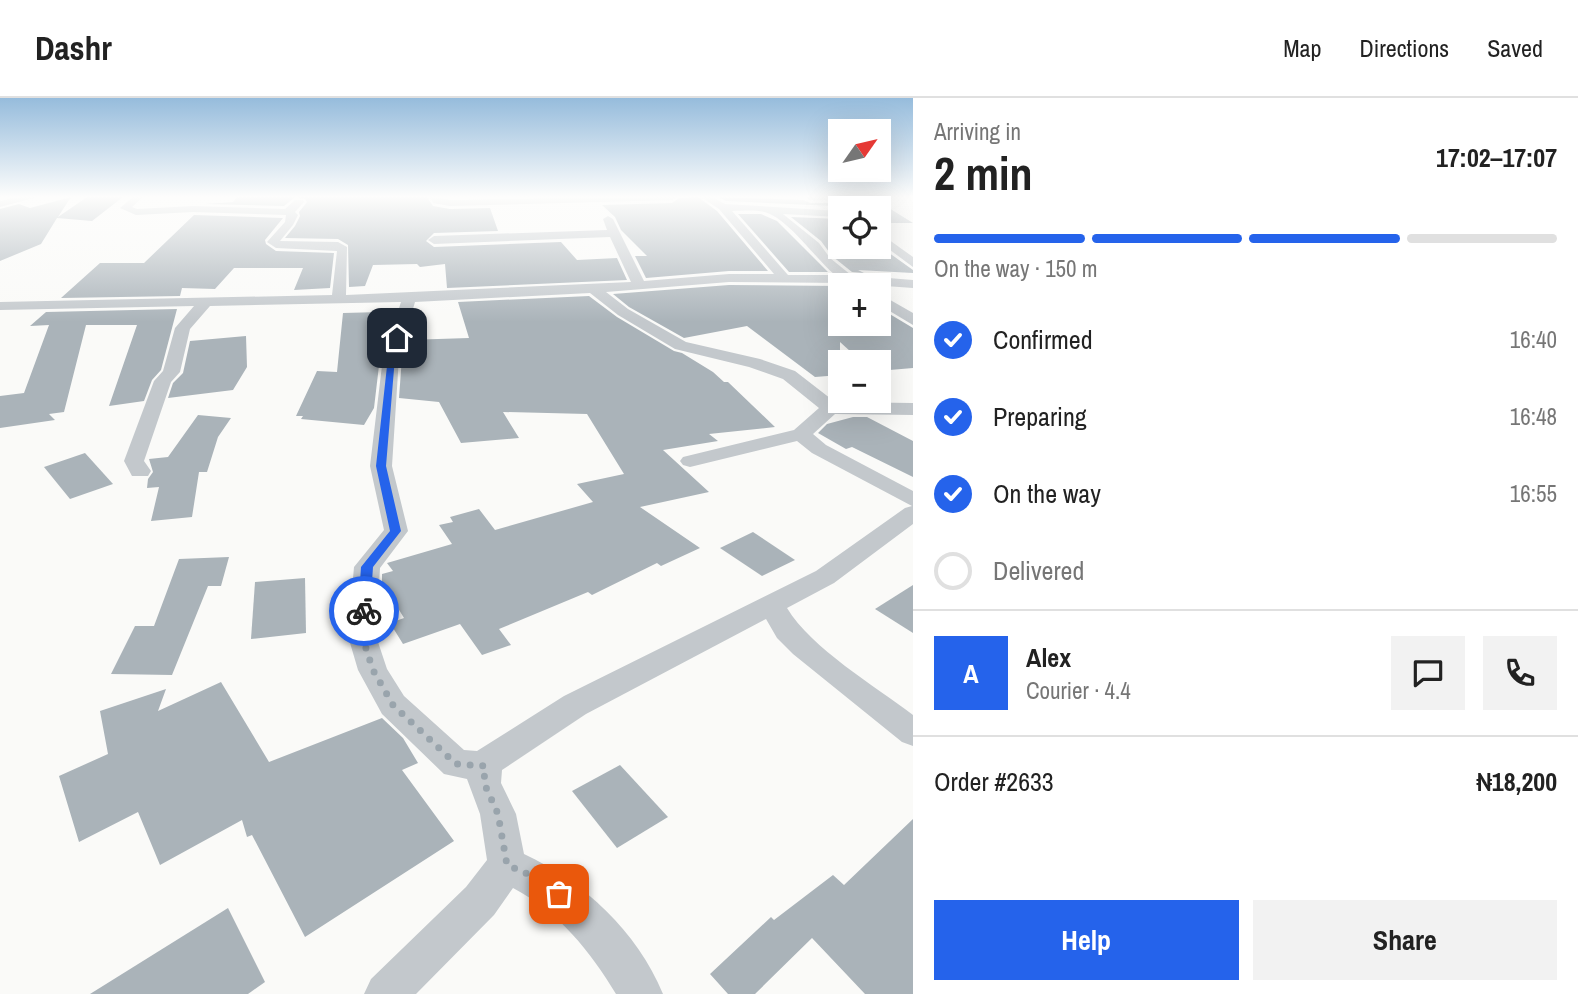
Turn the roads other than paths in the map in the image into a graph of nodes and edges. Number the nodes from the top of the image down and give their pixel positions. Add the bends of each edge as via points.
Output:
1 (276, 239) edge
2 (464, 239) edge
3 (616, 239) edge
4 (750, 239) edge
5 (806, 239) edge
6 (434, 240) dead end
7 (891, 245) edge
8 (913, 263) edge
9 (841, 273) edge
10 (785, 279) junction
11 (828, 281) edge
12 (891, 283) edge
13 (913, 284) edge
14 (639, 285) junction
15 (593, 289) junction
16 (409, 298) junction
17 (339, 299) junction
18 (207, 301) junction
19 (0, 306) edge
20 (891, 306) edge
21 (913, 320) edge
22 (828, 406) edge
23 (891, 409) edge
24 (913, 409) edge
25 (828, 410) edge
26 (801, 434) junction
27 (690, 461) dead end
28 (140, 471) dead end
29 (913, 500) edge
30 (913, 513) edge
31 (772, 605) junction
32 (913, 733) edge
33 (485, 766) junction
34 (507, 865) junction
35 (386, 994) edge
36 (641, 994) edge

1 - 17 street via 276,244 338,246 343,250
2 - 6 street
3 - 14 street
4 - 10 street
5 - 9 street
7 - 8 street
10 - 11 street
10 - 14 street
12 - 13 street
14 - 15 street
15 - 16 street
15 - 22 street via 622,312 681,346 789,375
16 - 17 street
16 - 33 street via 391,357 381,466 396,531 367,567 362,636 373,670 393,705 456,764
17 - 18 street
18 - 19 street
18 - 28 street via 183,328 171,372 163,381 134,461
20 - 21 street
23 - 24 street
25 - 26 street
26 - 27 street
26 - 29 street
30 - 31 street via 825,577
31 - 32 street via 803,647
31 - 33 street via 575,705 512,742
33 - 34 street via 484,783 498,814
34 - 35 street via 480,901
34 - 36 street via 539,879 579,909 611,946

